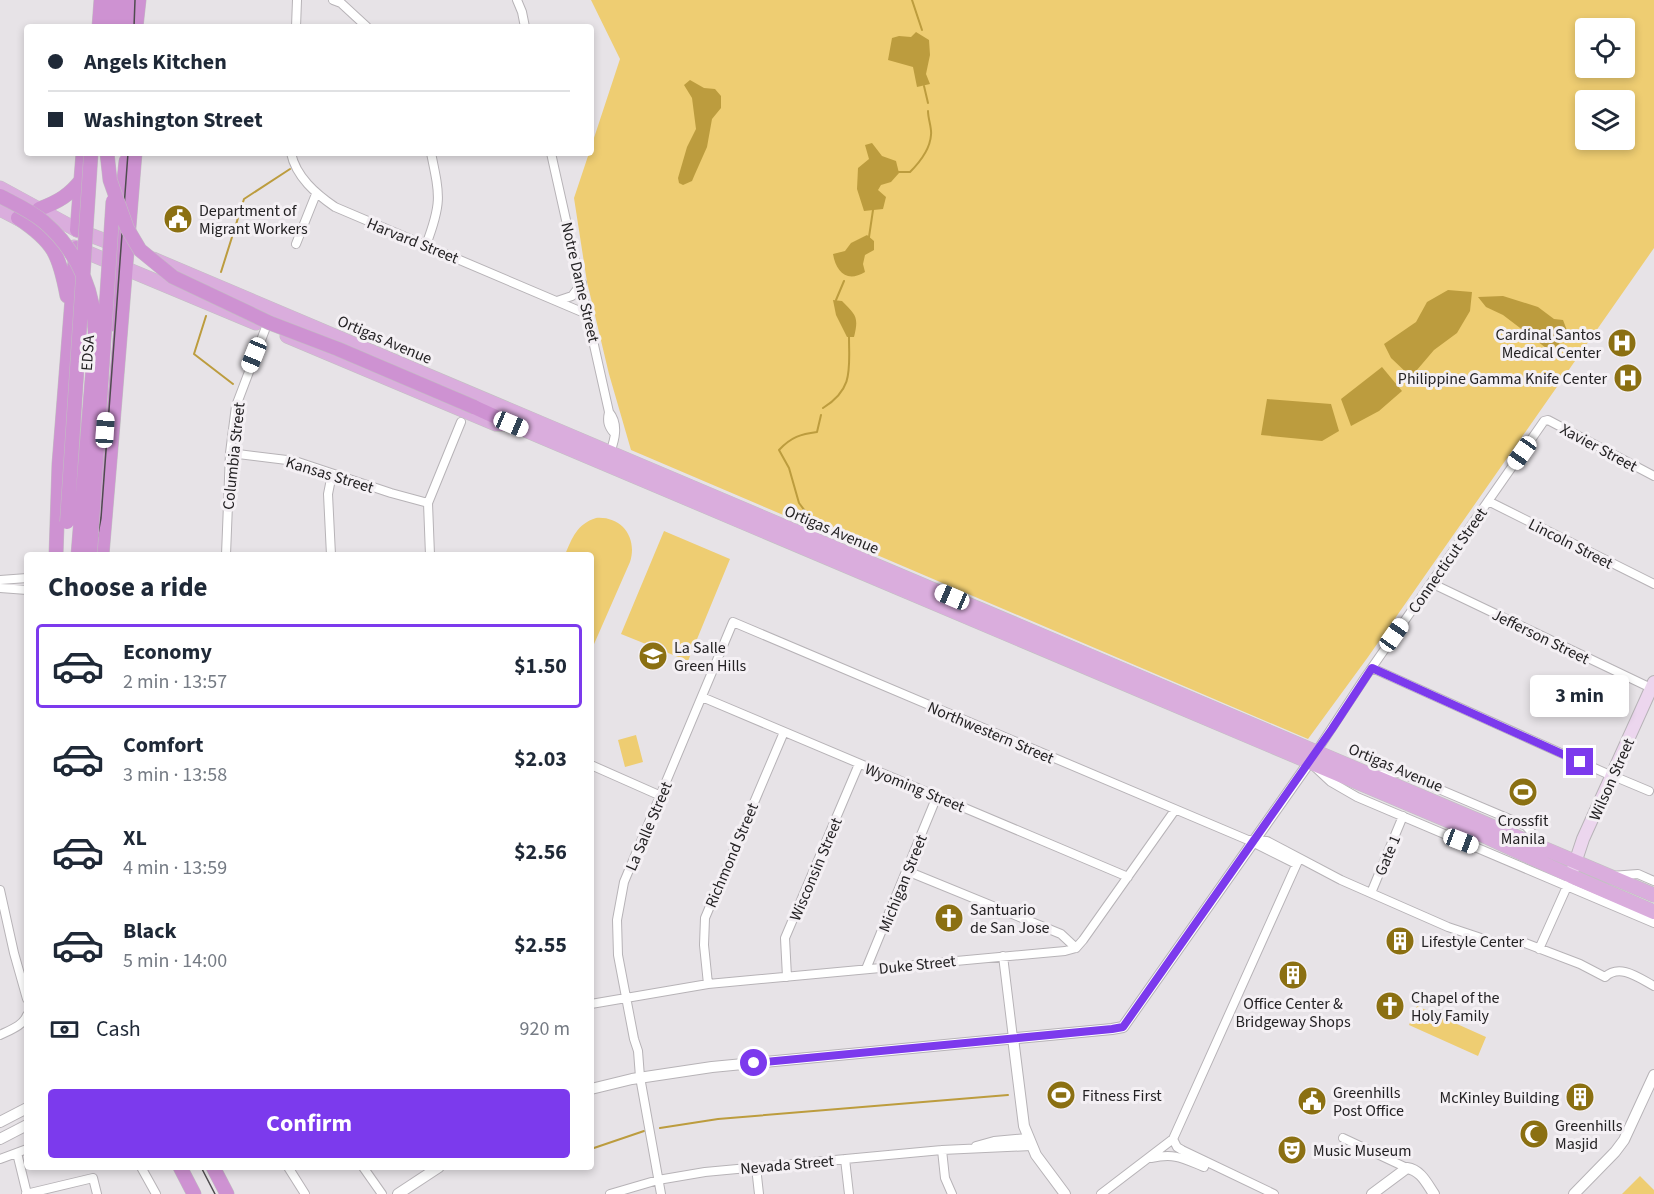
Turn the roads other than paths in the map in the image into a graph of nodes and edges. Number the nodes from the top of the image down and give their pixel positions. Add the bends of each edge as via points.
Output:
1 (92, 0) edge
2 (297, 0) edge
3 (333, 0) edge
4 (517, 0) edge
5 (135, 1) edge
6 (110, 2) edge
7 (91, 24) edge
8 (100, 24) edge
9 (113, 24) edge
10 (128, 24) edge
11 (135, 24) edge
12 (141, 24) edge
13 (296, 24) edge
14 (364, 24) edge
15 (524, 24) edge
16 (83, 156) edge
17 (91, 156) edge
18 (107, 156) edge
19 (117, 156) edge
20 (128, 156) edge
21 (128, 156) edge
22 (135, 156) edge
23 (291, 156) edge
24 (432, 156) edge
25 (552, 156) edge
26 (81, 179) junction
27 (0, 188) edge
28 (316, 194) junction
29 (0, 196) edge
30 (0, 209) edge
31 (42, 211) junction
32 (18, 218) junction
33 (127, 223) junction
34 (36, 228) junction
35 (77, 230) junction
36 (296, 244) dead end
37 (426, 245) junction
38 (76, 248) junction
39 (122, 248) junction
40 (161, 262) junction
41 (119, 266) junction
42 (582, 283) junction
43 (556, 302) junction
44 (589, 315) junction
45 (71, 316) junction
46 (266, 327) junction
47 (331, 334) junction
48 (110, 340) junction
49 (354, 344) junction
50 (67, 350) junction
51 (323, 352) junction
52 (346, 361) junction
53 (1544, 421) joint
54 (461, 422) dead end
55 (511, 424) junction
56 (230, 453) junction
57 (610, 453) junction
58 (332, 474) junction
59 (1654, 476) edge
60 (104, 498) junction
61 (1488, 501) junction
62 (428, 503) junction
63 (58, 552) edge
64 (58, 552) edge
65 (78, 552) edge
66 (90, 552) edge
67 (97, 552) edge
68 (102, 552) edge
69 (226, 552) edge
70 (331, 552) edge
71 (430, 552) edge
72 (24, 578) edge
73 (0, 580) edge
74 (1431, 583) junction
75 (1654, 584) edge
76 (0, 588) edge
77 (24, 590) edge
78 (733, 622) joint
79 (1372, 668) junction
80 (1653, 689) edge
81 (702, 697) junction
82 (784, 732) junction
83 (1312, 757) junction
84 (859, 764) junction
85 (594, 766) edge
86 (1615, 777) junction
87 (1649, 791) dead end
88 (661, 796) junction
89 (937, 796) junction
90 (1174, 810) junction
91 (1403, 816) junction
92 (1252, 841) junction
93 (1298, 861) junction
94 (1578, 862) junction
95 (907, 870) junction
96 (1610, 876) junction
97 (1128, 877) junction
98 (1569, 881) junction
99 (1654, 881) edge
100 (0, 890) edge
101 (1371, 893) junction
102 (1654, 895) edge
103 (1654, 912) edge
104 (1654, 923) edge
105 (1076, 948) junction
106 (1539, 949) junction
107 (1003, 956) junction
108 (866, 969) junction
109 (787, 977) junction
110 (708, 984) junction
111 (1654, 986) edge
112 (24, 988) edge
113 (626, 997) junction
114 (594, 1003) edge
115 (24, 1020) edge
116 (0, 1035) edge
117 (1013, 1038) junction
118 (1654, 1075) edge
119 (640, 1077) junction
120 (594, 1088) edge
121 (24, 1110) edge
122 (0, 1122) edge
123 (24, 1127) edge
124 (1343, 1138) dead end
125 (0, 1139) edge
126 (1173, 1139) junction
127 (1029, 1142) junction
128 (24, 1150) edge
129 (942, 1150) junction
130 (16, 1153) junction
131 (1386, 1158) junction
132 (0, 1159) edge
133 (845, 1159) junction
134 (1147, 1159) junction
135 (756, 1167) junction
136 (1207, 1168) dead end
137 (1407, 1168) junction
138 (143, 1170) edge
139 (182, 1170) edge
140 (215, 1170) edge
141 (290, 1170) edge
142 (365, 1170) edge
143 (434, 1170) edge
144 (1397, 1174) junction
145 (658, 1180) junction
146 (27, 1194) edge
147 (97, 1194) edge
148 (156, 1194) edge
149 (194, 1194) edge
150 (227, 1194) edge
151 (305, 1194) edge
152 (382, 1194) edge
153 (398, 1194) edge
154 (610, 1194) edge
155 (661, 1194) edge
156 (759, 1194) edge
157 (849, 1194) edge
158 (952, 1194) edge
159 (1065, 1194) edge
160 (1101, 1194) edge
161 (1274, 1194) edge
162 (1372, 1194) edge
163 (1434, 1194) edge
164 (1575, 1194) edge

1 - 7 highway
2 - 13 street
3 - 14 street
4 - 15 street
5 - 10 highway
5 - 11 highway
5 - 12 highway
6 - 8 highway
6 - 9 highway
16 - 26 highway
17 - 63 highway, EDSA, bridge via 67,522
18 - 55 highway, bridge via 113,190 133,240 172,277 270,323
19 - 66 highway, EDSA, bridge
20 - 33 highway
21 - 39 highway
22 - 33 highway
23 - 28 street, Harvard Street
24 - 37 street via 439,207
25 - 42 street, Notre Dame Street
26 - 31 highway via 68,195
26 - 35 highway
27 - 31 main road, Ortigas Avenue
28 - 36 street
28 - 37 street, Harvard Street via 352,215
29 - 65 highway, bridge via 41,220 63,241 83,274 93,305 94,348
30 - 32 main road, Ortigas Avenue
31 - 34 main road via 45,223
31 - 35 main road, Ortigas Avenue
32 - 34 main road, Ortigas Avenue
32 - 45 highway via 52,247
33 - 39 highway
33 - 40 highway via 141,244
34 - 38 main road, Ortigas Avenue
35 - 38 main road
35 - 39 main road, Ortigas Avenue
37 - 43 street, Harvard Street
38 - 41 main road, Ortigas Avenue
38 - 45 highway
39 - 40 main road, Ortigas Avenue
39 - 41 highway
40 - 47 main road, Ortigas Avenue
41 - 46 main road, Ortigas Avenue
41 - 48 highway
41 - 60 highway
42 - 43 street via 573,296
42 - 44 street, Notre Dame Street
43 - 44 street, Harvard Street
44 - 57 street, Notre Dame Street via 609,412 616,427
45 - 50 highway
46 - 51 main road, Ortigas Avenue
46 - 56 street, Columbia Street via 236,406
47 - 49 main road, Ortigas Avenue
47 - 51 main road via 331,343
48 - 50 highway via 96,333 84,334
48 - 60 highway
49 - 52 main road via 340,347
49 - 57 main road, Ortigas Avenue
50 - 64 highway
51 - 52 main road, Ortigas Avenue
52 - 55 main road, Ortigas Avenue via 496,424
53 - 59 street, Xavier Street
53 - 61 street, Connecticut Street
54 - 62 street
55 - 83 main road, Ortigas Avenue
56 - 58 street, Kansas Street via 286,459
56 - 69 street, Columbia Street
57 - 83 main road, Ortigas Avenue
58 - 62 street, Kansas Street
58 - 70 street via 328,494
60 - 67 highway
60 - 68 highway
61 - 74 street, Connecticut Street
61 - 75 street, Lincoln Street
62 - 71 street
72 - 73 street
74 - 79 street, Connecticut Street
74 - 80 street, Jefferson Street
76 - 77 street
78 - 81 street, La Salle Street
78 - 90 street, Northwestern Street
79 - 83 street, Connecticut Street
79 - 86 street
80 - 86 main road, Wilson Street
81 - 82 street, Wyoming Street
81 - 88 street, La Salle Street
82 - 84 street, Wyoming Street
82 - 110 street, Richmond Street via 705,918
83 - 91 street via 1331,782
83 - 92 street, Connecticut Street
83 - 94 main road, Ortigas Avenue via 1372,775
83 - 98 main road, Ortigas Avenue via 1482,835
84 - 89 street, Wyoming Street
84 - 109 street, Wisconsin Street via 785,938
85 - 88 street
86 - 87 street
86 - 94 main road, Wilson Street
86 - 94 main road, Wilson Street via 1606,789
88 - 113 street, La Salle Street via 624,882 617,920 618,955
89 - 95 street, Michigan Street
89 - 97 street, Wyoming Street
90 - 92 street, Northwestern Street
90 - 97 street
91 - 98 street
91 - 101 street, Gate 1
92 - 93 street, Northwestern Street
92 - 117 street, Connecticut Street via 1123,1027
93 - 101 street, Northwestern Street
93 - 126 street
94 - 96 main road, Ortigas Avenue
94 - 98 main road, Wilson Street
95 - 105 street via 1061,934
95 - 108 street, Michigan Street
96 - 99 street via 1638,874
96 - 102 main road, Ortigas Avenue
97 - 105 street
98 - 103 main road, Ortigas Avenue
98 - 104 street
98 - 106 street
100 - 112 street
101 - 106 street, Northwestern Street via 1482,939 1525,943
105 - 107 street, Duke Street
106 - 111 street, Northwestern Street via 1605,976 1620,971
107 - 108 street, Duke Street
107 - 117 street
108 - 109 street, Duke Street
109 - 110 street, Duke Street
110 - 113 street, Duke Street
113 - 114 street, Duke Street
113 - 119 street, La Salle Street
115 - 116 street
117 - 119 street, Connecticut Street via 723,1065
117 - 127 street
118 - 164 street via 1624,1140
119 - 120 street, Connecticut Street
119 - 145 street, La Salle Street
121 - 122 street
123 - 125 street
124 - 131 street
126 - 134 street
126 - 161 street via 1182,1150
127 - 129 street, Nevada Street via 995,1149
127 - 159 street
128 - 130 street
129 - 133 street, Nevada Street
129 - 158 street via 945,1178
130 - 132 street
130 - 146 street
131 - 137 street
131 - 144 street via 1396,1167
133 - 135 street, Nevada Street
133 - 157 street
134 - 136 street via 1176,1155
134 - 160 street
135 - 145 street, Nevada Street
135 - 156 street
137 - 144 street
137 - 163 street via 1419,1173
138 - 148 street
139 - 149 highway
140 - 150 highway
141 - 151 street
142 - 152 street
143 - 153 street
144 - 162 street
145 - 154 street, Nevada Street
145 - 155 street, La Salle Street
146 - 147 street via 93,1178

